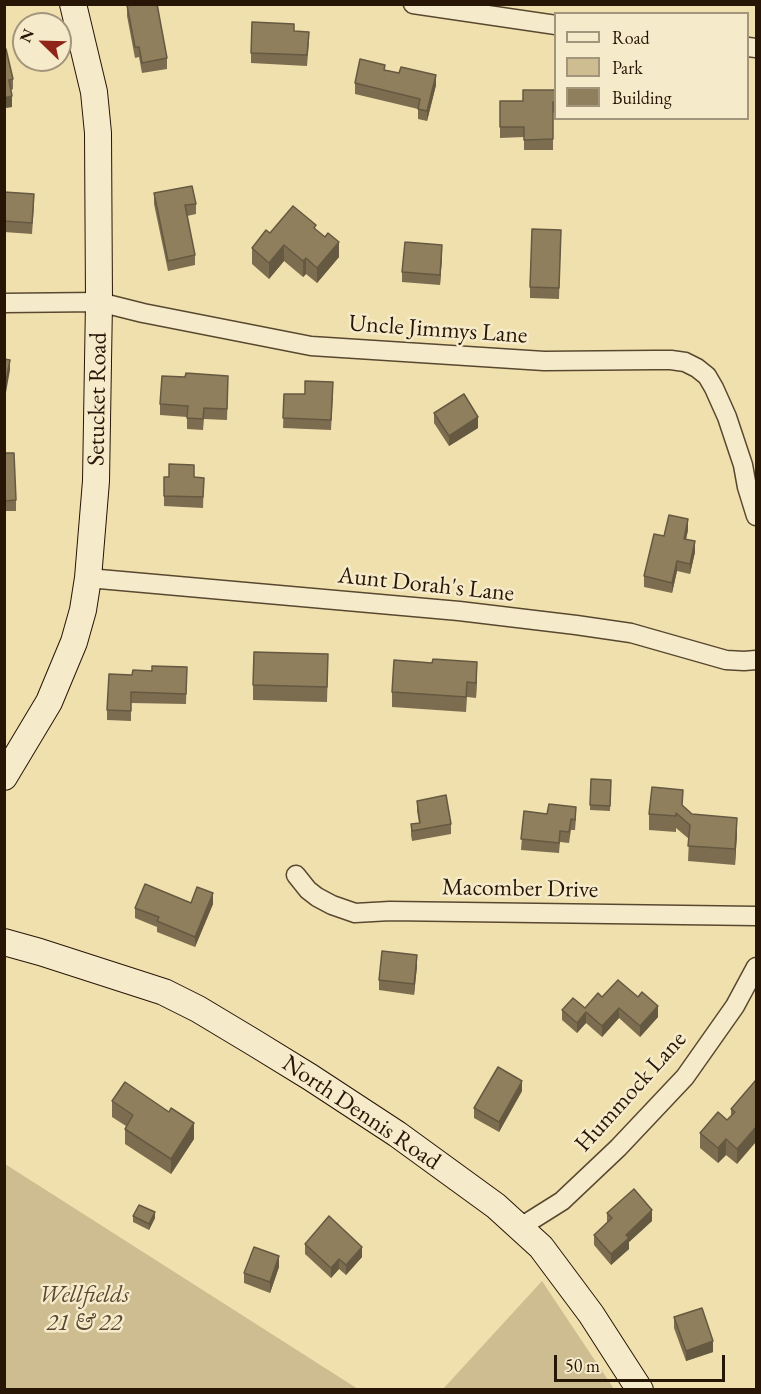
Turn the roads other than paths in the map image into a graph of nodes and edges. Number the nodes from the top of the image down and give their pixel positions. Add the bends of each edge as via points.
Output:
1 (73, 4) edge
2 (413, 4) edge
3 (521, 12) edge
4 (554, 25) edge
5 (99, 302) junction
6 (4, 303) edge
7 (756, 516) edge
8 (88, 578) junction
9 (756, 660) edge
10 (4, 777) edge
11 (296, 875) dead end
12 (756, 916) edge
13 (4, 942) edge
14 (756, 967) edge
15 (519, 1228) junction
16 (640, 1389) edge

1 - 5 main road, Setucket Road via 98,133
2 - 3 street
3 - 4 street
5 - 6 street, Uncle Jimmys Lane
5 - 7 street, Uncle Jimmys Lane via 311,346 544,361 685,362 707,376 714,388 734,438
5 - 8 main road, Setucket Road via 96,481
8 - 9 street, Aunt Dorah's Lane via 576,625 631,633 726,660
8 - 10 main road, Setucket Road via 74,642 49,702
11 - 12 street, Macomber Drive via 316,897 355,913
13 - 15 main road, North Dennis Road via 164,992 198,1008 397,1134 496,1206
14 - 15 street, Hummock Lane via 735,1006 685,1077 562,1201
15 - 16 main road, North Dennis Road via 541,1247

